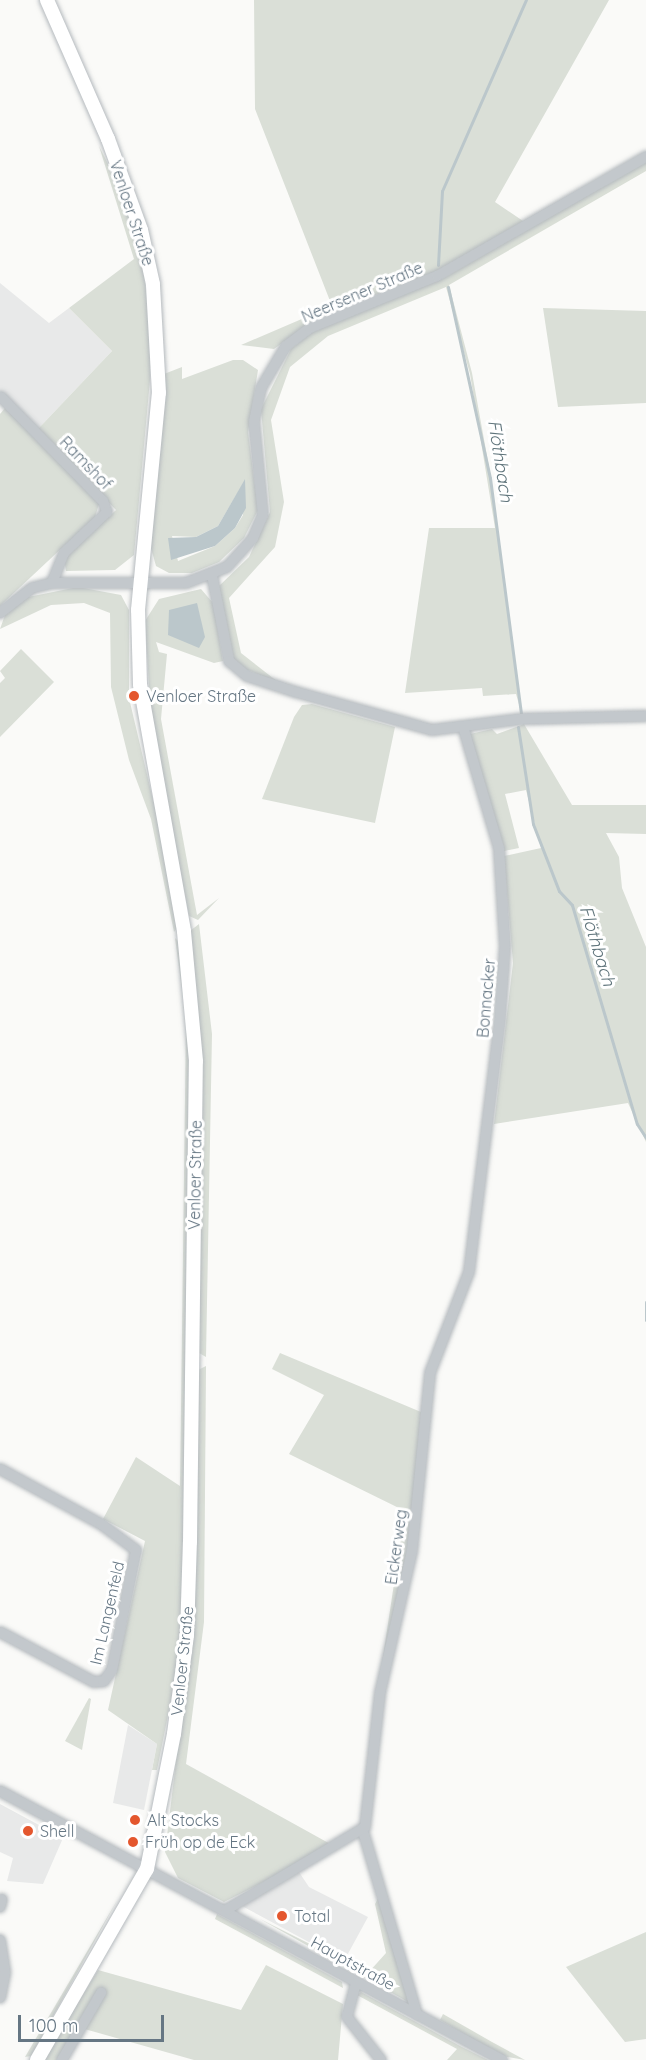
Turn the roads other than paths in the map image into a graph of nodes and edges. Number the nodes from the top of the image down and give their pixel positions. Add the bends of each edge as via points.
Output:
1 (47, 0) edge
2 (646, 157) edge
3 (1, 397) edge
4 (212, 575) junction
5 (52, 583) junction
6 (141, 583) junction
7 (0, 613) edge
8 (646, 716) edge
9 (464, 730) junction
10 (469, 1272) joint
11 (0, 1469) edge
12 (0, 1632) edge
13 (0, 1791) edge
14 (363, 1831) junction
15 (147, 1869) junction
16 (226, 1910) junction
17 (0, 1940) edge
18 (356, 1983) junction
19 (101, 1993) dead end
20 (0, 1998) edge
21 (417, 2015) junction
22 (37, 2060) edge
23 (62, 2060) edge
24 (381, 2060) edge
25 (502, 2060) edge

1 - 6 main road, Venloer Straße via 108,139 141,230 153,284 159,393
2 - 4 street, Neersener Straße via 437,276 309,328 286,346 261,388 254,422 263,515 245,550
3 - 5 street, Ramshof via 103,501 107,512 64,553
4 - 6 street, Neersener Straße via 186,583
4 - 9 street via 224,648 247,676 405,725
5 - 6 street, Neersener Straße
5 - 7 street via 32,588
6 - 15 main road, Venloer Straße via 140,686 184,931 196,1061 187,1635
8 - 9 street via 521,718
9 - 10 street, Bonnacker via 497,834 505,946
10 - 14 street, Eickerweg via 430,1372 412,1551 379,1701
11 - 12 street, Im Langenfeld via 101,1524 136,1550 112,1670 104,1681 94,1682
13 - 15 street, Hauptstraße
14 - 16 street
14 - 21 street, Eickerweg
15 - 16 street, Hauptstraße
15 - 22 main road
16 - 18 street, Hauptstraße
17 - 20 street via 5,1973
18 - 21 street, Hauptstraße
18 - 24 street via 347,2017
19 - 23 street
21 - 25 street, Hauptstraße

